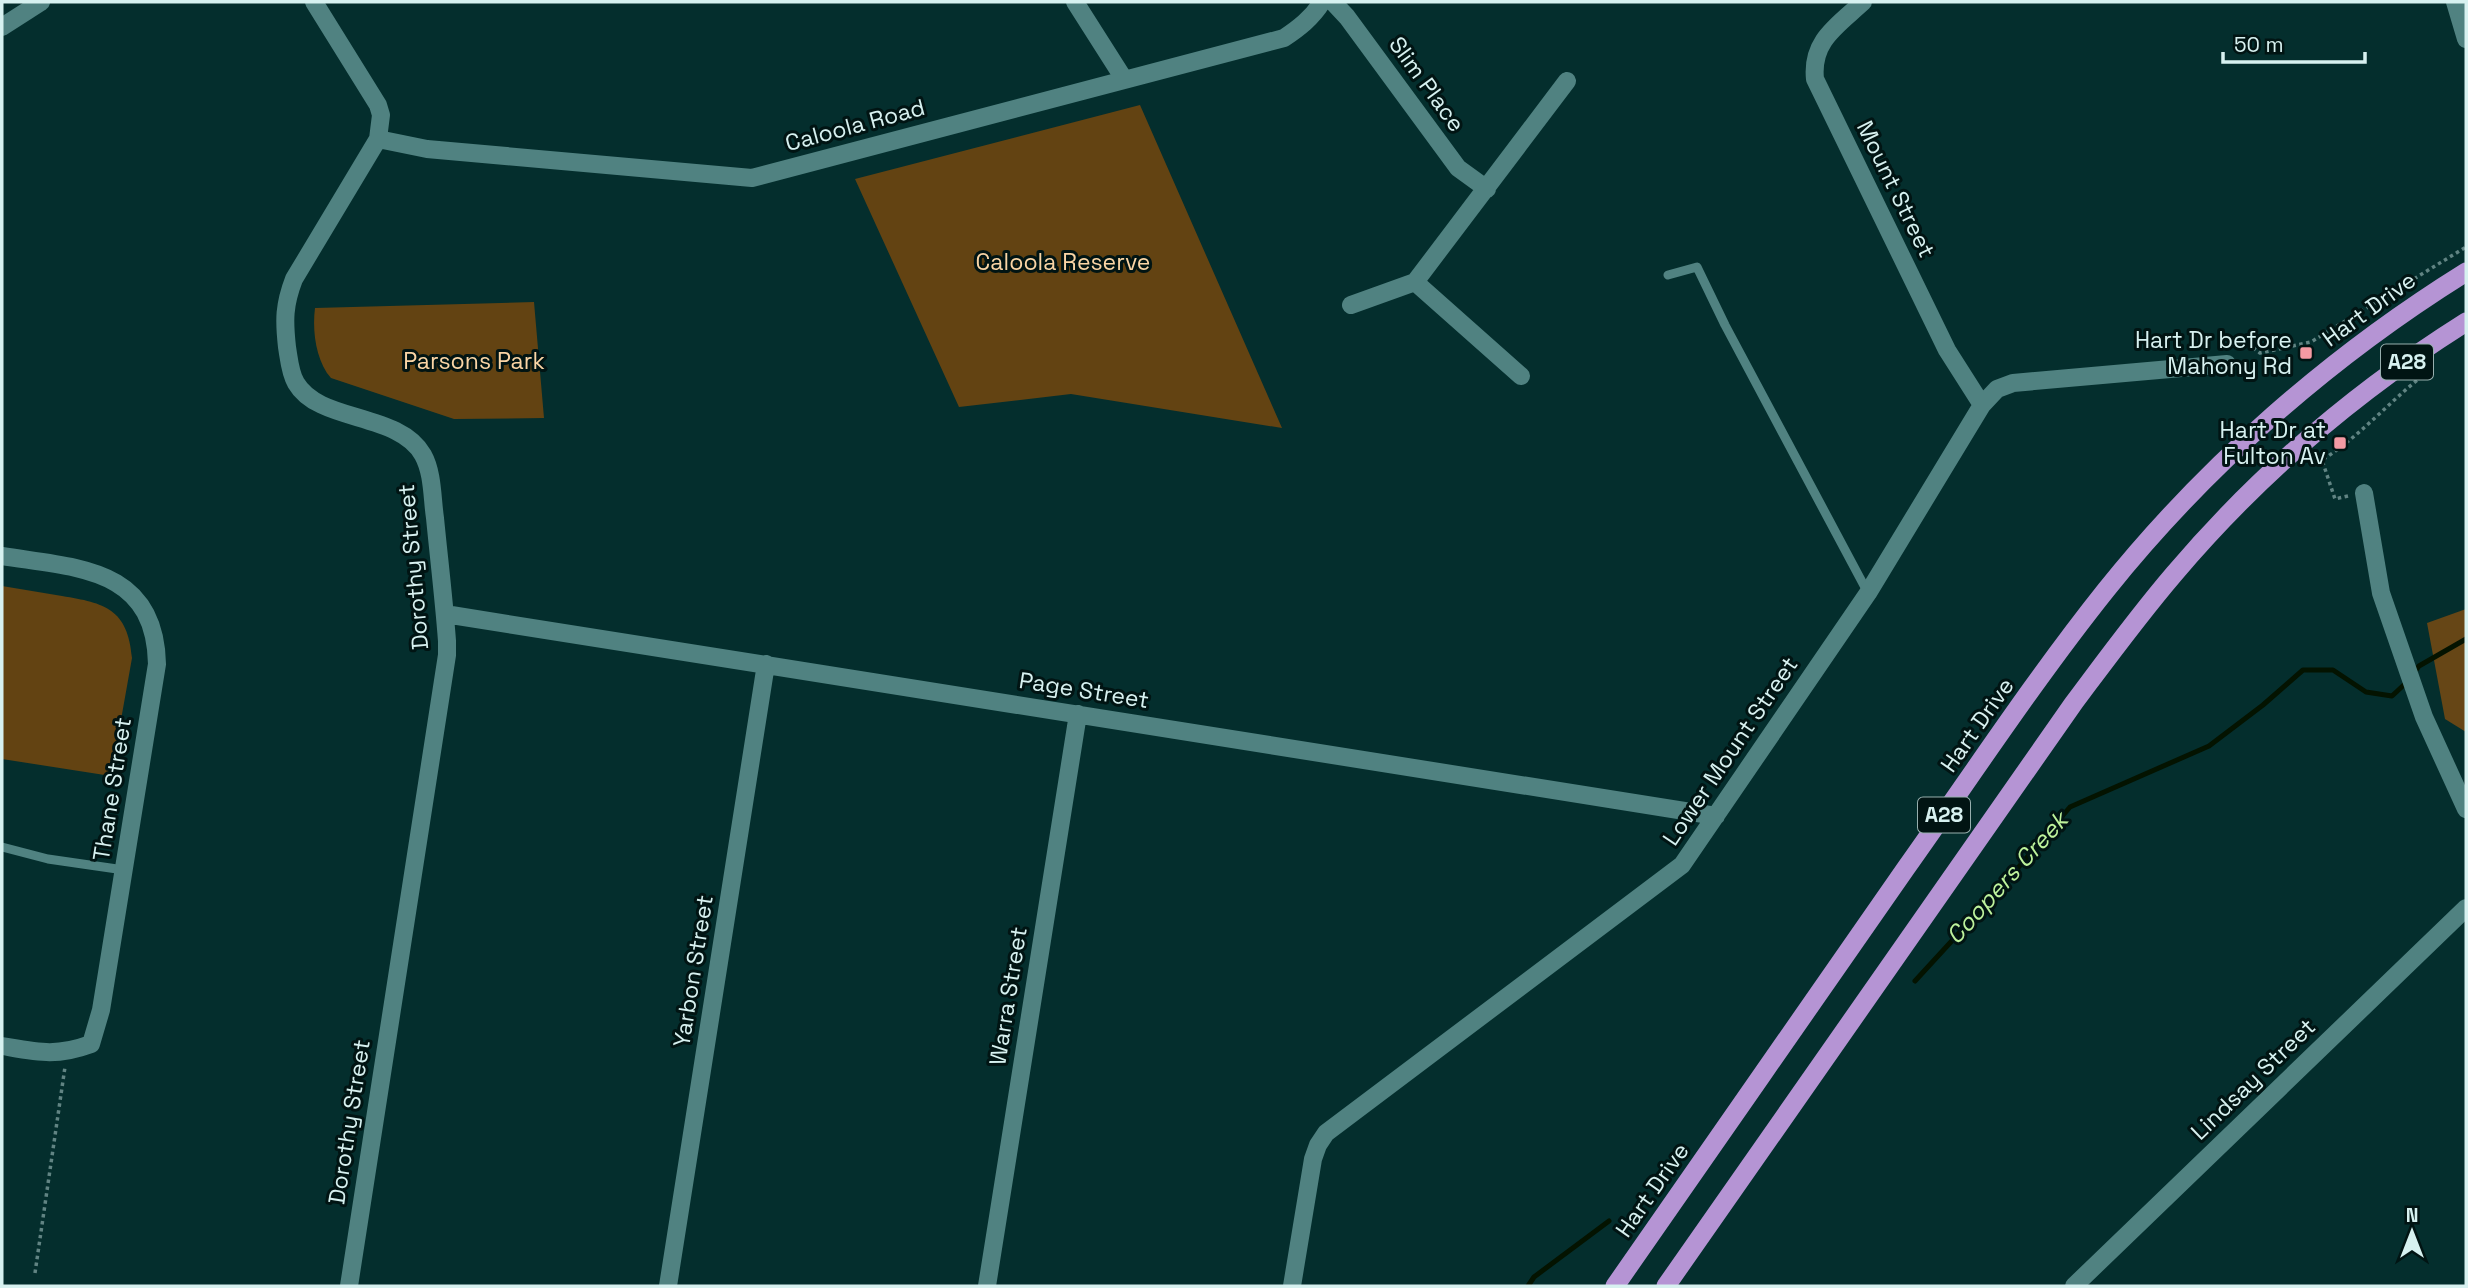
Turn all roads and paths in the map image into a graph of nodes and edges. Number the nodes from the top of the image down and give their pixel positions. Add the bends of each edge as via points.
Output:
1 (41, 2) edge
2 (314, 2) edge
3 (1075, 2) edge
4 (1322, 2) edge
5 (1333, 2) edge
6 (1863, 2) edge
7 (2455, 2) edge
8 (2, 27) edge
9 (2466, 39) edge
10 (1125, 79) junction
11 (1567, 81) dead end
12 (378, 139) junction
13 (1487, 189) junction
14 (2466, 247) edge
15 (2466, 272) edge
16 (1668, 275) dead end
17 (1415, 282) junction
18 (1351, 305) dead end
19 (2466, 322) edge
20 (2242, 339) dead end
21 (2227, 364) dead end
22 (2429, 371) dead end
23 (1521, 376) dead end
24 (1982, 405) junction
25 (2364, 493) joint
26 (2, 556) edge
27 (1868, 593) junction
28 (445, 614) junction
29 (766, 664) junction
30 (1078, 714) junction
31 (2466, 809) edge
32 (1716, 816) junction
33 (2, 847) edge
34 (124, 870) junction
35 (2466, 908) edge
36 (2, 1046) edge
37 (68, 1052) junction
38 (35, 1273) dead end
39 (349, 1286) edge
40 (668, 1286) edge
41 (987, 1286) edge
42 (1293, 1286) edge
43 (1615, 1286) edge
44 (1665, 1286) edge
45 (2074, 1286) edge

1 - 8 street
2 - 12 street via 378,105
3 - 10 street
4 - 10 street, Caloola Road via 1284,38
5 - 13 street, Slim Place via 1458,168
6 - 24 street, Mount Street via 1817,50 1815,79 1947,350
7 - 9 street
10 - 12 street, Caloola Road via 752,178 427,149
11 - 13 street
12 - 28 street, Dorothy Street via 294,279 284,317 288,354 296,384 307,396 395,430 423,455 431,483
13 - 17 street
14 - 20 path via 2311,342 2260,353
15 - 43 highway, Hart Drive / A28 via 2344,357 2270,419 2169,518 2106,590 2010,720
16 - 27 lane via 1697,267
17 - 18 street
17 - 23 street
19 - 44 highway, A28 via 2307,440 2167,582 2073,704
21 - 24 street, Lower Mount Street via 2013,383 1997,389
22 - 25 path via 2345,446 2322,460 2335,499
24 - 27 street, Lower Mount Street
25 - 31 street via 2381,593 2424,717
26 - 34 street, Thane Street via 112,579 134,595 150,618 158,664
27 - 32 street, Lower Mount Street
28 - 29 street, Page Street
28 - 39 street, Dorothy Street via 447,655
29 - 30 street, Page Street
29 - 40 street, Yarbon Street
30 - 32 street, Page Street
30 - 41 street, Warra Street
32 - 42 street, Lower Mount Street via 1682,865 1326,1133 1313,1159
33 - 34 lane
34 - 37 street, Thane Street via 91,1044
35 - 45 street, Lindsay Street
36 - 37 street
37 - 38 path

